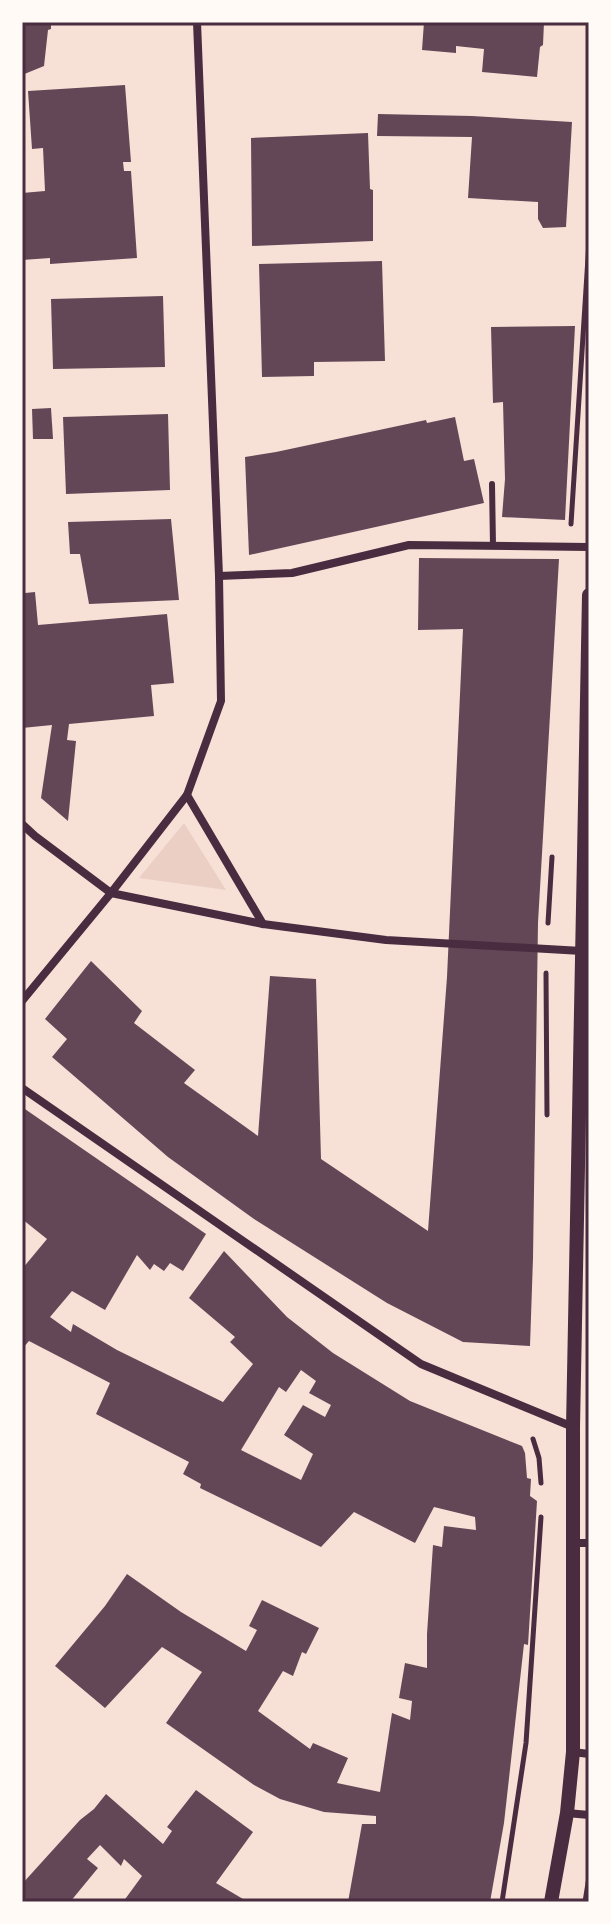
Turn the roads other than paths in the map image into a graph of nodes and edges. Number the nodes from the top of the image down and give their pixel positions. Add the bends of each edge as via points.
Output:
1 (197, 22) edge
2 (492, 484) dead end
3 (493, 546) junction
4 (589, 547) edge
5 (219, 576) junction
6 (589, 595) edge
7 (187, 795) junction
8 (22, 824) edge
9 (111, 893) junction
10 (263, 924) junction
11 (582, 951) junction
12 (22, 1001) edge
13 (584, 1046) edge
14 (22, 1088) edge
15 (573, 1427) junction
16 (573, 1543) junction
17 (589, 1543) edge
18 (573, 1752) junction
19 (589, 1754) edge
20 (567, 1813) junction
21 (589, 1815) edge
22 (551, 1902) edge

1 - 5 street
2 - 3 lane
3 - 4 street
3 - 5 street via 409,545 292,573
5 - 7 street via 221,701
6 - 11 street
7 - 9 street
7 - 10 street
8 - 9 street
9 - 10 street
9 - 12 street
10 - 11 street via 386,940
11 - 13 street
13 - 15 street
14 - 15 street via 421,1364
15 - 16 street
16 - 17 street
16 - 18 street
18 - 19 street
18 - 20 street
20 - 21 street
20 - 22 street

